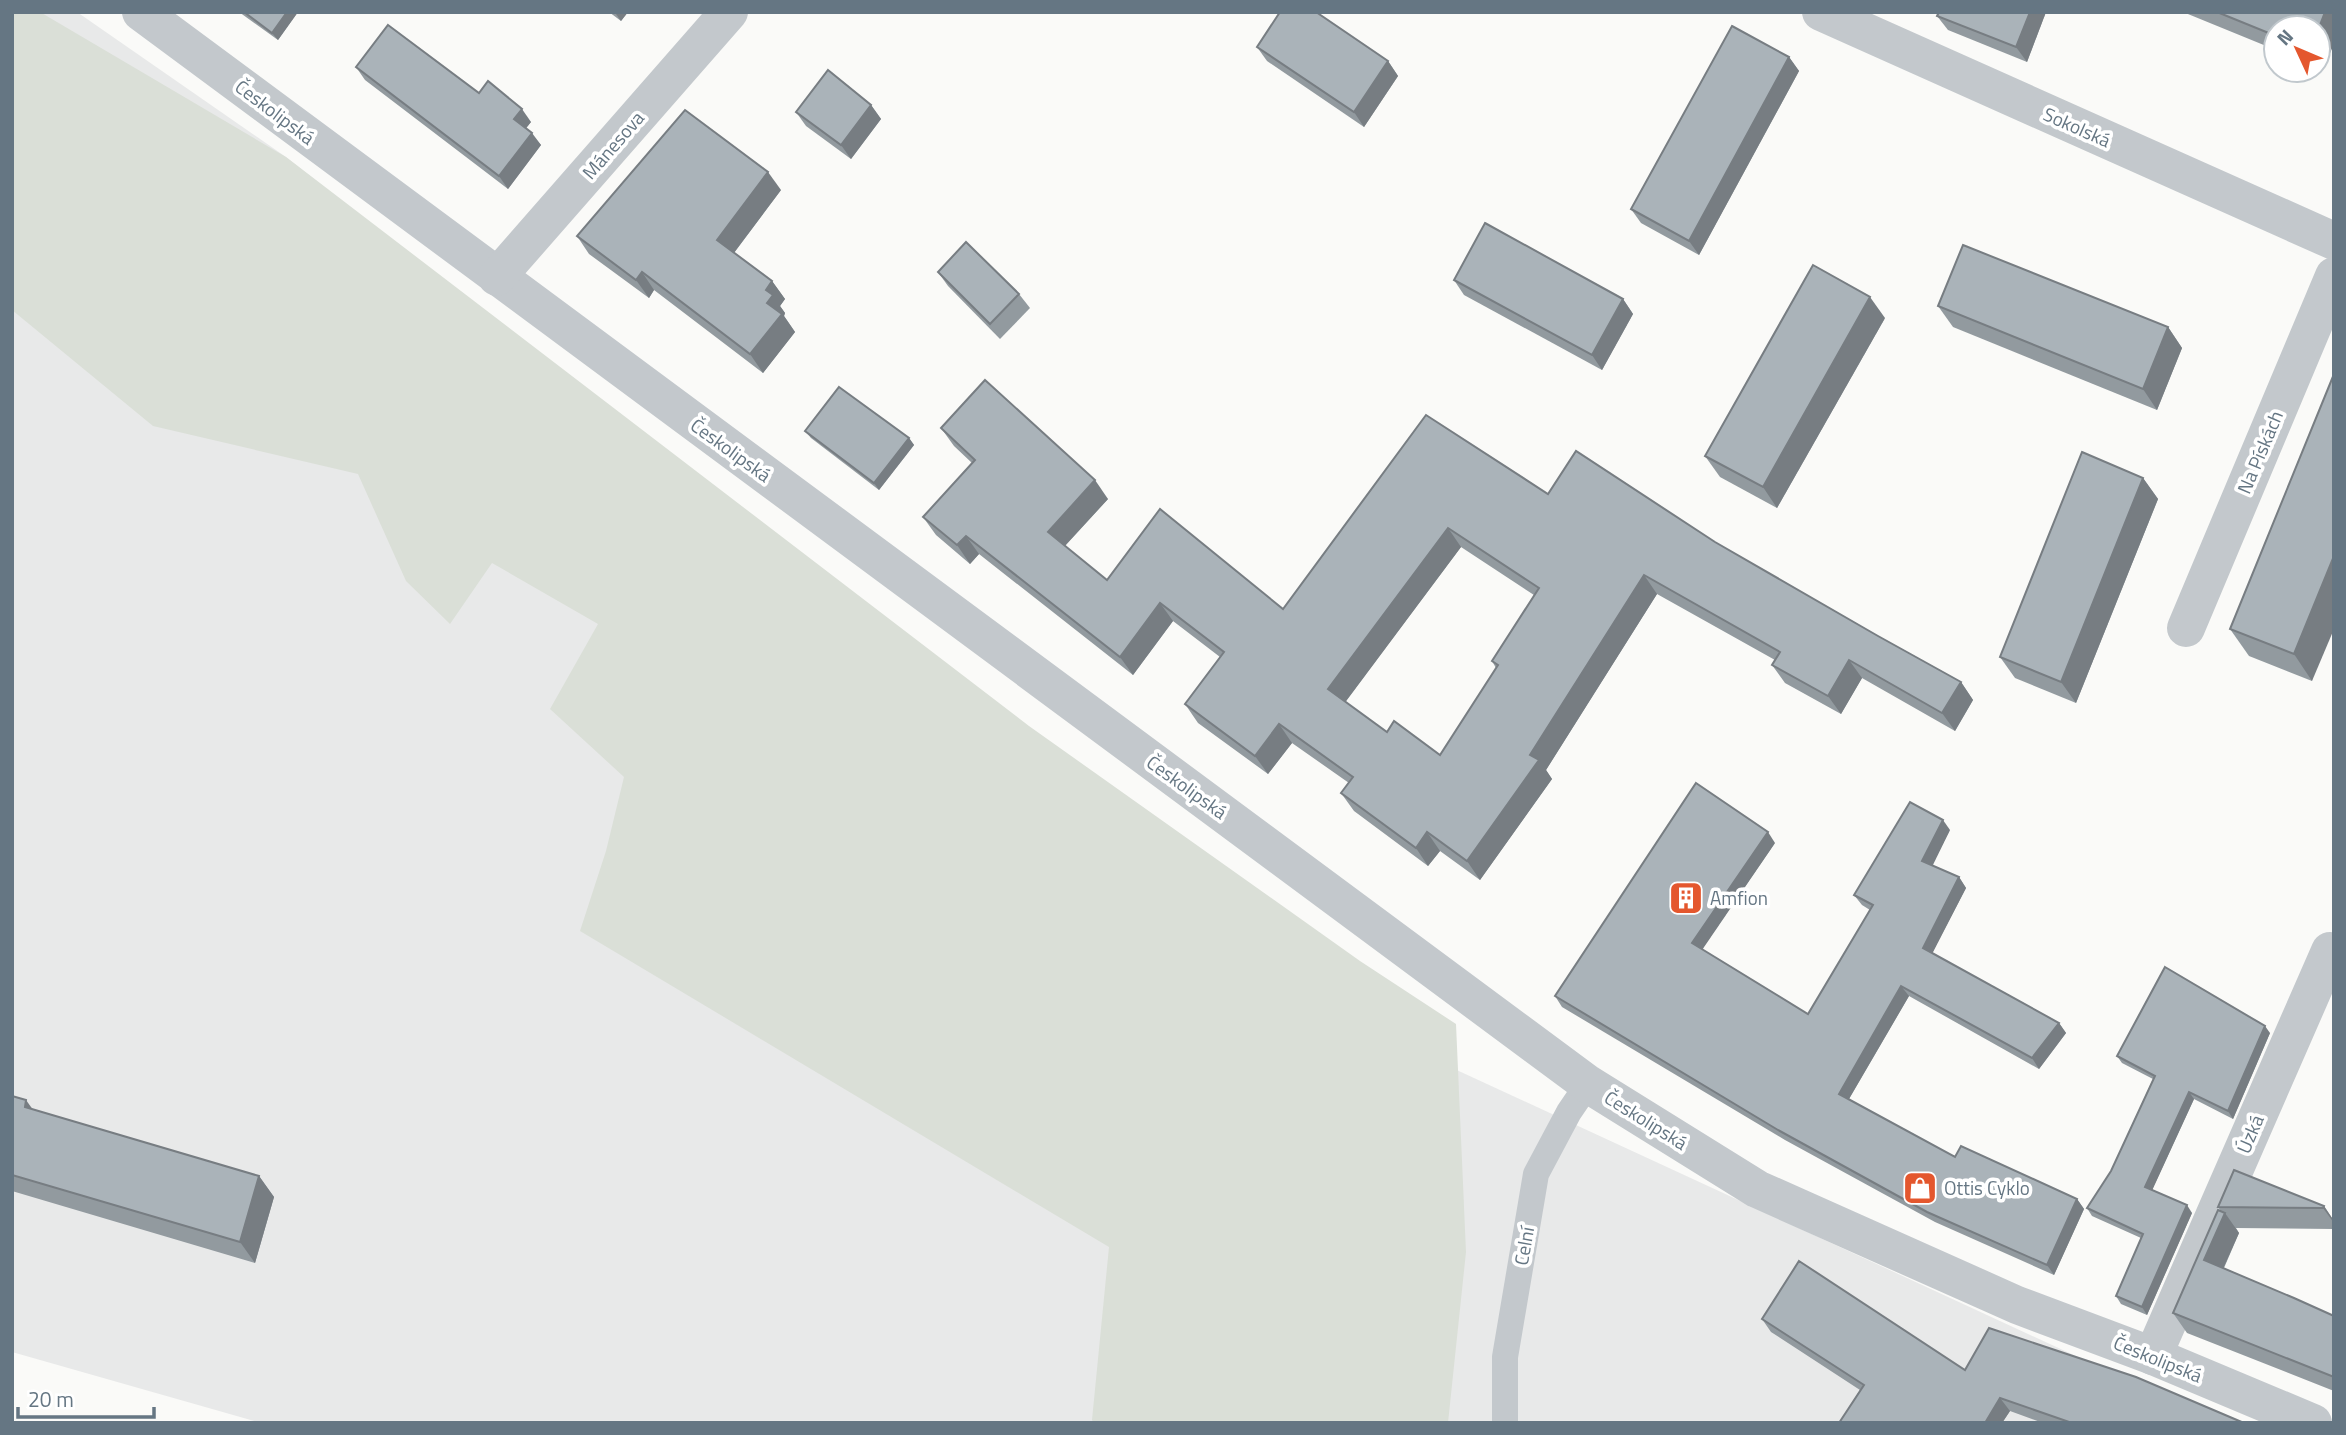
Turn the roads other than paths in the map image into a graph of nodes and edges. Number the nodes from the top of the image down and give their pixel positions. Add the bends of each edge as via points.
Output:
1 (141, 12) edge
2 (729, 12) edge
3 (1821, 12) edge
4 (2334, 241) edge
5 (2334, 276) edge
6 (497, 277) junction
7 (2186, 628) dead end
8 (2330, 951) dead end
9 (1588, 1084) junction
10 (2153, 1356) junction
11 (1505, 1423) edge
12 (2313, 1423) edge

1 - 6 street, Českolipská
2 - 6 street, Mánesova
3 - 4 street, Sokolská
5 - 7 street, Na Pískách
6 - 9 street, Českolipská
8 - 10 street, Úzká
9 - 10 street, Českolipská via 1757,1189 2017,1304
9 - 11 lane, Celní via 1536,1174 1506,1357
10 - 12 street, Českolipská

